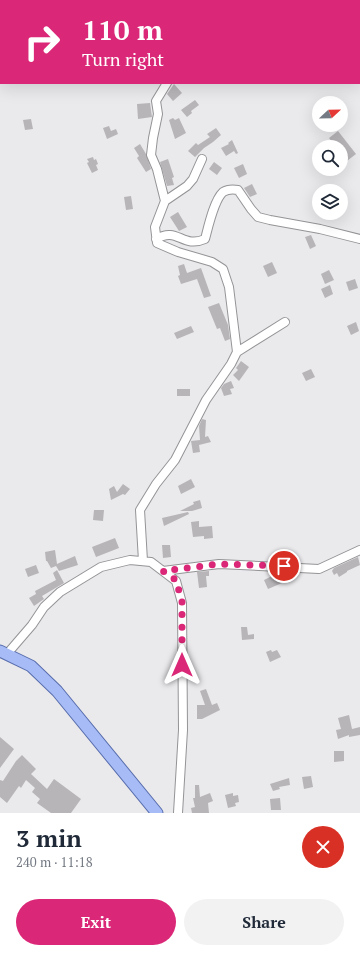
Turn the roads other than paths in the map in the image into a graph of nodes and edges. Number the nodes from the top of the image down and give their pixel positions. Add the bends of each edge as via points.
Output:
1 (166, 84) edge
2 (202, 159) dead end
3 (165, 201) junction
4 (156, 239) junction
5 (360, 239) edge
6 (285, 322) dead end
7 (237, 352) junction
8 (360, 550) edge
9 (143, 561) junction
10 (163, 571) junction
11 (4, 652) edge
12 (157, 813) edge
13 (178, 813) edge

1 - 3 street via 156,101 158,114 151,155
2 - 3 street via 192,180
3 - 4 street via 155,227
4 - 5 street via 170,235 190,243 205,240 219,199 223,192 232,189 238,190 258,217
4 - 7 street via 156,243 212,262 223,269 229,287
6 - 7 street
7 - 9 street via 206,400 175,460 140,510
8 - 10 street via 319,569 219,564
9 - 10 street via 151,562
9 - 11 street via 130,560 101,567 60,592 44,607 32,625
10 - 13 street via 176,580 182,602 183,730
11 - 12 main road via 31,666 57,691

